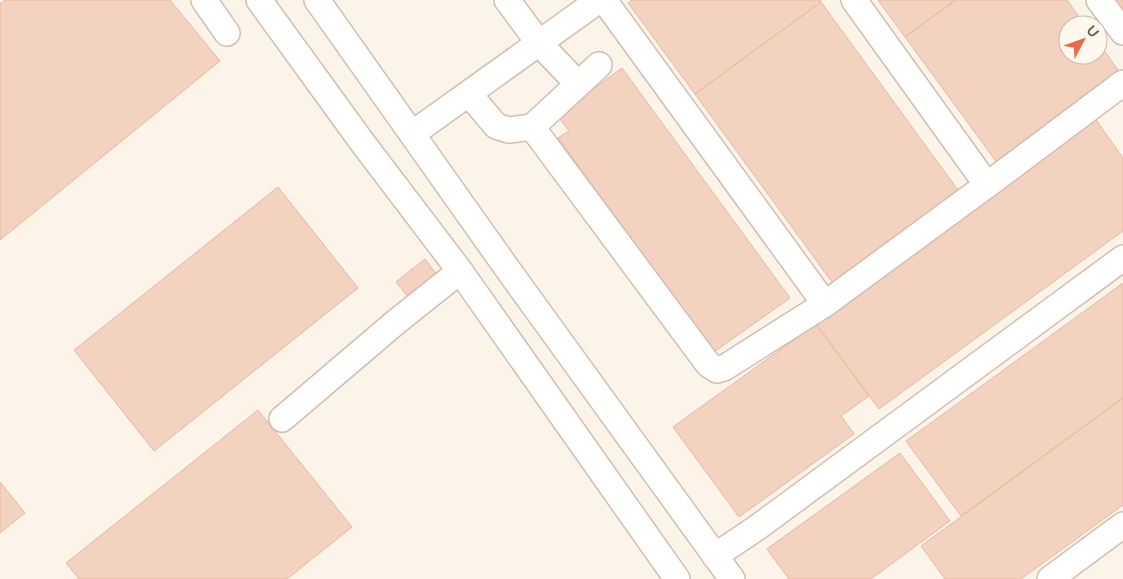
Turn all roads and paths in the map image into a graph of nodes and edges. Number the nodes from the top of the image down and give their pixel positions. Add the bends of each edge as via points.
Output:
1 (204, 0) edge
2 (259, 0) edge
3 (316, 0) edge
4 (507, 0) edge
5 (599, 0) edge
6 (604, 0) edge
7 (854, 0) edge
8 (1099, 0) edge
9 (1123, 32) edge
10 (227, 33) dead end
11 (540, 43) junction
12 (599, 64) dead end
13 (1123, 83) edge
14 (578, 84) junction
15 (469, 94) junction
16 (532, 126) junction
17 (412, 134) junction
18 (987, 185) junction
19 (1123, 258) edge
20 (460, 271) junction
21 (509, 271) junction
22 (478, 297) junction
23 (825, 304) junction
24 (282, 419) dead end
25 (1123, 525) edge
26 (716, 556) junction
27 (677, 579) edge
28 (732, 579) edge
29 (1050, 579) edge

1 - 10 street
2 - 20 street
3 - 17 street
4 - 11 street
5 - 11 street
6 - 23 street
7 - 18 street
8 - 9 street
11 - 14 street
11 - 15 street
12 - 14 street
13 - 18 street
14 - 16 street
15 - 16 street via 496,126 509,130
15 - 17 street
16 - 23 street via 708,364 716,370
17 - 21 street
18 - 23 street
19 - 26 street
20 - 22 street
20 - 24 street
21 - 22 street
21 - 26 street
22 - 27 street
25 - 29 street
26 - 28 street

